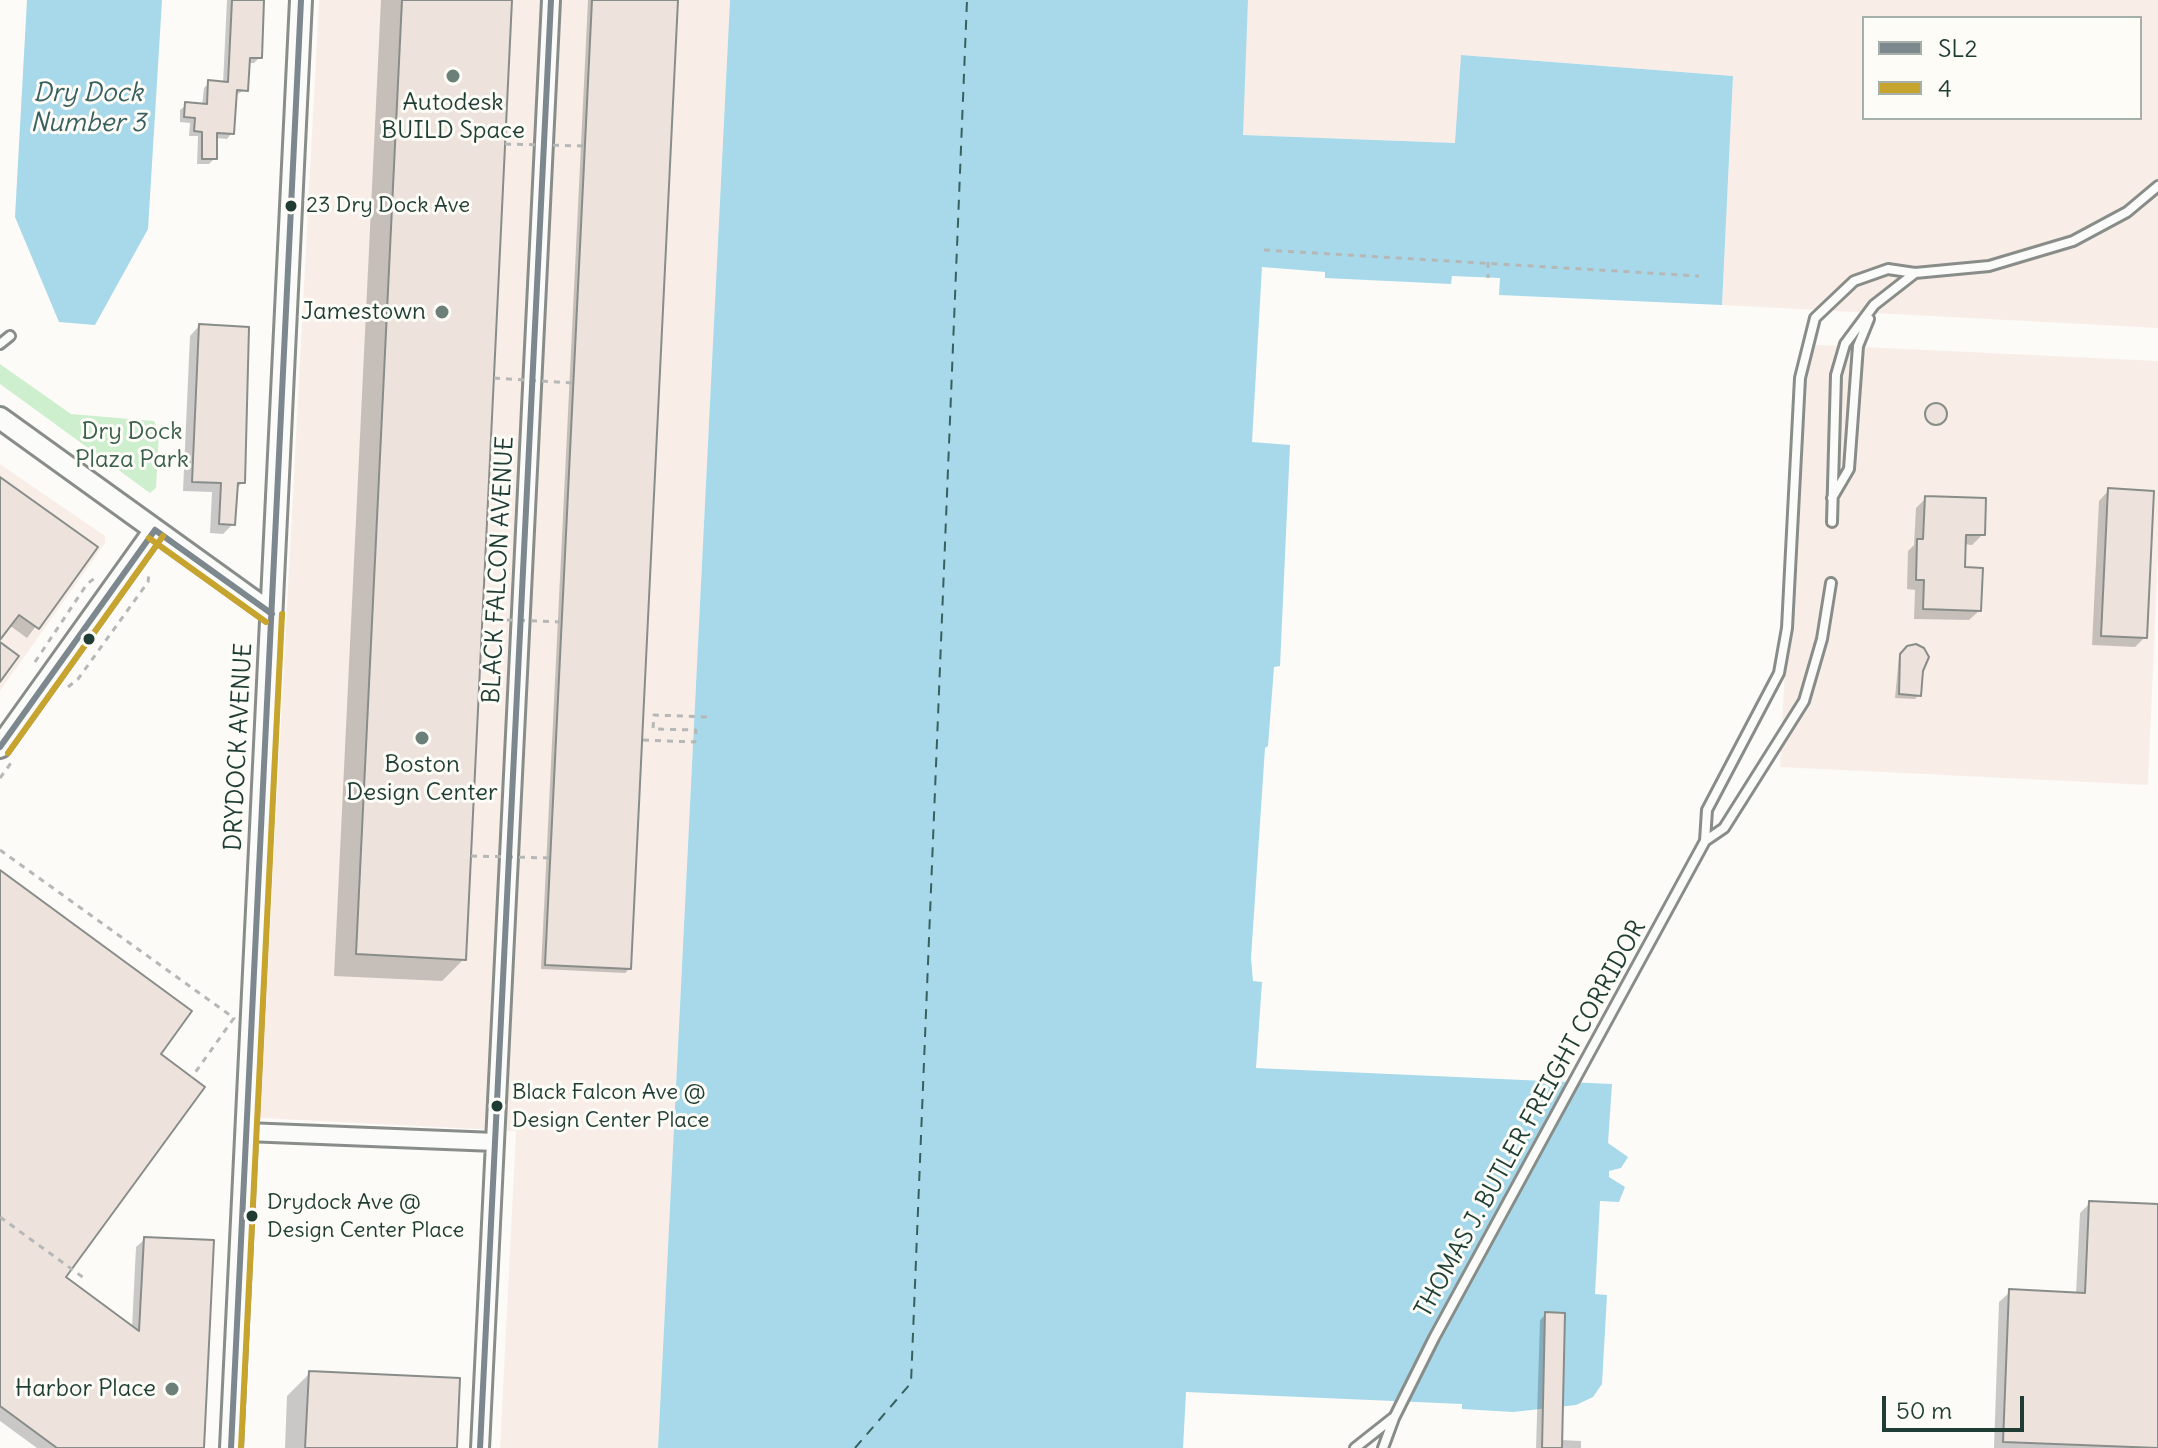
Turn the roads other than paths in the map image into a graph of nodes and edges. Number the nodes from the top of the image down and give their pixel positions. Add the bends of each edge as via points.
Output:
1 (301, 0) edge
2 (551, 0) edge
3 (2158, 186) edge
4 (1915, 273) junction
5 (1874, 305) junction
6 (10, 336) dead end
7 (0, 344) edge
8 (0, 418) edge
9 (1832, 499) junction
10 (1832, 522) dead end
11 (155, 530) junction
12 (1831, 583) dead end
13 (272, 614) junction
14 (0, 747) edge
15 (1705, 841) junction
16 (246, 1132) junction
17 (495, 1142) junction
18 (1394, 1418) junction
19 (231, 1448) edge
20 (480, 1448) edge
21 (1355, 1448) edge
22 (1383, 1448) edge

1 - 13 street, DRYDOCK AVENUE
2 - 17 street, BLACK FALCON AVENUE
3 - 4 lane, THOMAS J. BUTLER FREIGHT CORRIDOR via 2127,212 2073,241 1989,266
4 - 5 lane
4 - 15 lane, THOMAS J. BUTLER FREIGHT CORRIDOR via 1888,269 1854,281 1815,318 1800,378 1787,628 1779,673 1707,810
5 - 9 lane via 1858,346 1849,469
5 - 9 lane via 1845,344 1836,375
6 - 7 lane
8 - 11 street
9 - 10 lane
11 - 13 street
11 - 14 street
12 - 15 lane, THOMAS J. BUTLER FREIGHT CORRIDOR via 1804,701 1724,828
13 - 16 street, DRYDOCK AVENUE
15 - 18 lane, THOMAS J. BUTLER FREIGHT CORRIDOR
16 - 17 street
16 - 19 street, DRYDOCK AVENUE
17 - 20 street, BLACK FALCON AVENUE
18 - 21 lane, THOMAS J. BUTLER FREIGHT CORRIDOR
18 - 22 lane, THOMAS J. BUTLER FREIGHT CORRIDOR

